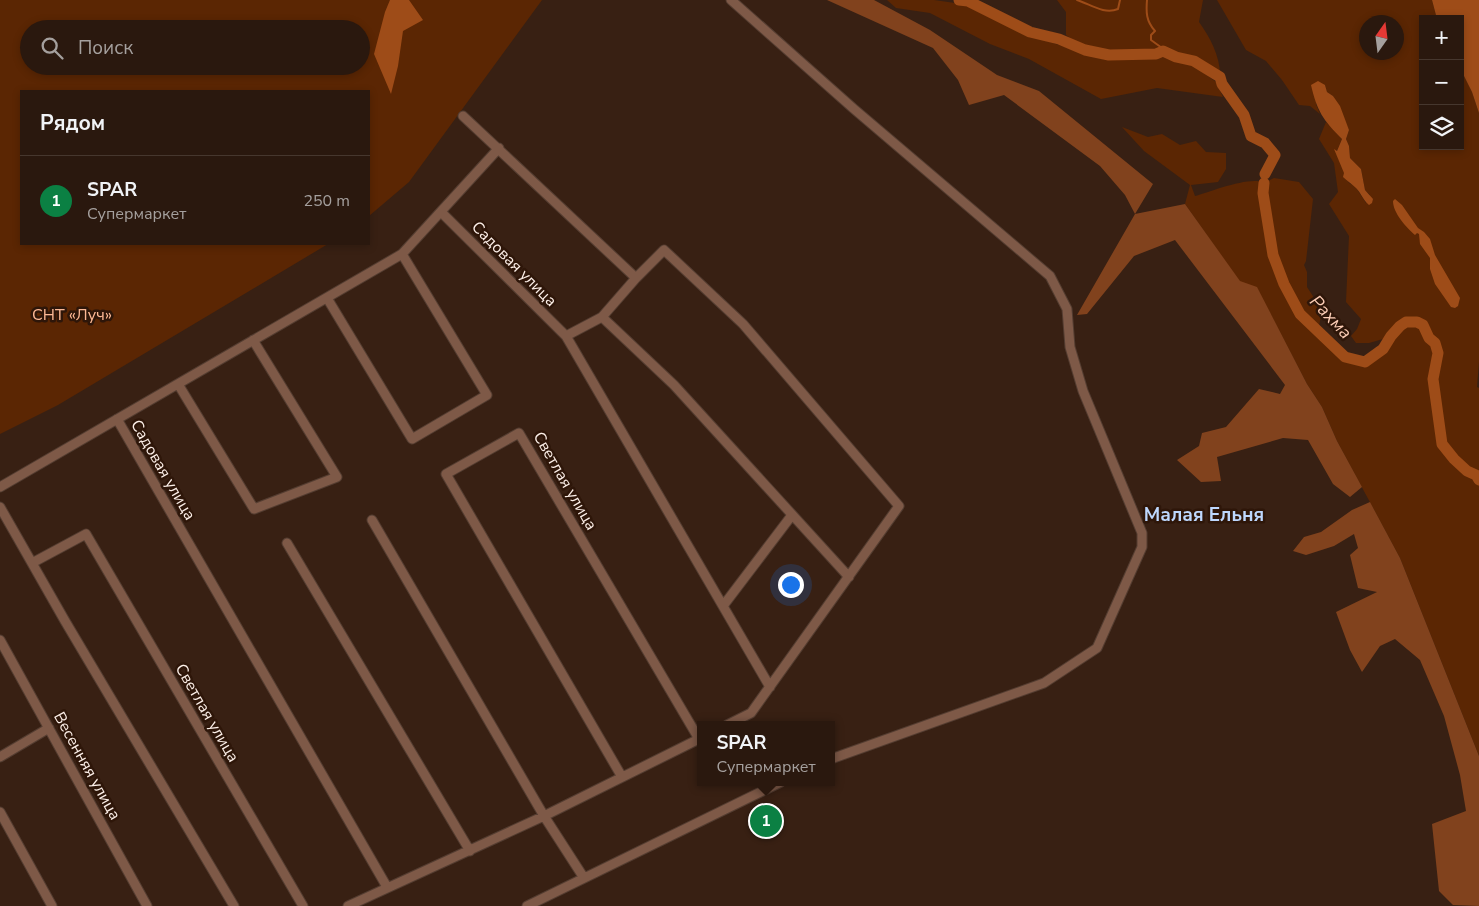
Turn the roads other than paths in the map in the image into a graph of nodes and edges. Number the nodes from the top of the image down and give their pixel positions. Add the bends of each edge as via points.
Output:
1 (731, 0) edge
2 (463, 116) dead end
3 (499, 148) junction
4 (441, 212) junction
5 (402, 254) junction
6 (636, 278) junction
7 (327, 298) junction
8 (602, 317) junction
9 (566, 336) junction
10 (253, 340) junction
11 (178, 384) junction
12 (117, 420) junction
13 (0, 487) edge
14 (0, 507) edge
15 (792, 515) junction
16 (372, 520) dead end
17 (287, 543) dead end
18 (32, 563) junction
19 (849, 577) junction
20 (723, 606) junction
21 (0, 640) edge
22 (770, 687) junction
23 (735, 721) edge
24 (49, 728) junction
25 (697, 733) edge
26 (697, 740) edge
27 (0, 757) edge
28 (835, 758) edge
29 (622, 777) junction
30 (772, 786) edge
31 (0, 812) edge
32 (544, 816) junction
33 (470, 851) junction
34 (584, 878) junction
35 (387, 887) junction
36 (52, 906) edge
37 (148, 906) edge
38 (234, 906) edge
39 (303, 906) edge
40 (348, 906) edge
41 (527, 906) edge

1 - 28 street via 1050,276 1067,309 1070,348 1083,391 1142,533 1142,547 1097,648 1044,683
2 - 3 street
3 - 4 street, Садовая улица
3 - 6 street
4 - 5 street, Садовая улица
4 - 9 street, Садовая улица
5 - 7 street, Садовая улица
5 - 7 street via 487,395 412,439
6 - 8 street
6 - 19 street via 664,250 743,324 899,506
7 - 10 street, Садовая улица
8 - 9 street
8 - 15 street via 674,386
9 - 20 street
10 - 11 street, Садовая улица
10 - 11 street via 337,476 254,509
11 - 12 street, Садовая улица
12 - 13 street, Садовая улица
12 - 35 street, Садовая улица
14 - 18 street
15 - 19 street
15 - 20 street
16 - 32 street
17 - 33 street
18 - 38 street
18 - 39 street, Светлая улица via 86,534
19 - 22 street
20 - 22 street
21 - 24 street, Весенняя улица
22 - 23 street via 751,713
24 - 27 street
24 - 37 street, Весенняя улица
25 - 29 street, Светлая улица via 519,433 446,474
26 - 29 street, Светлая улица
29 - 32 street, Светлая улица
30 - 34 street
31 - 36 street
32 - 33 street, Светлая улица
32 - 34 street
33 - 35 street, Светлая улица
34 - 41 street
35 - 40 street, Светлая улица

